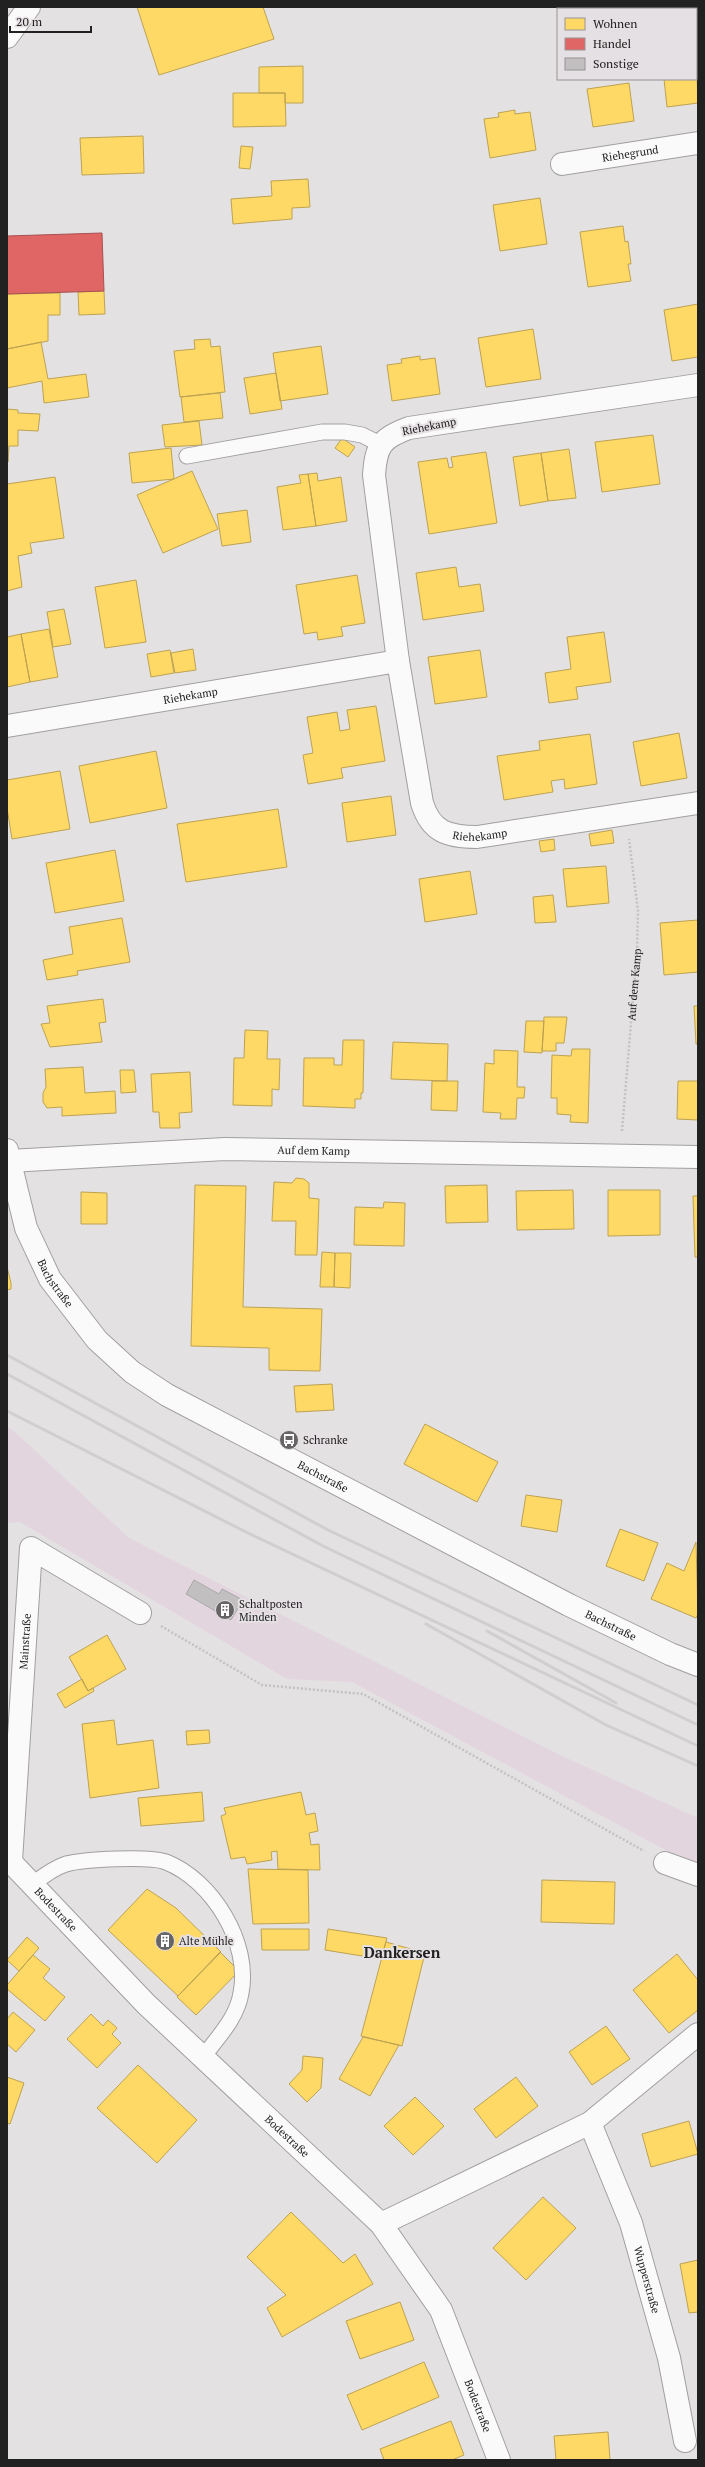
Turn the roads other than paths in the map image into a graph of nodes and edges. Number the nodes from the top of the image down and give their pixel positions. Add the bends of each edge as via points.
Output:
1 (29, 7) edge
2 (7, 37) edge
3 (698, 142) edge
4 (562, 164) dead end
5 (698, 385) edge
6 (380, 444) junction
7 (187, 456) dead end
8 (398, 661) junction
9 (7, 726) edge
10 (698, 803) edge
11 (8, 1155) edge
12 (698, 1157) edge
13 (140, 1613) road end
14 (698, 1665) edge
15 (9, 1860) edge
16 (665, 1863) road end
17 (698, 1875) edge
18 (33, 1884) junction
19 (698, 2034) edge
20 (203, 2057) junction
21 (590, 2123) junction
22 (381, 2224) junction
23 (685, 2442) dead end
24 (500, 2460) edge

1 - 2 street
3 - 4 street, Riehegrund
5 - 6 street, Riehekamp via 409,428 392,434
6 - 7 lane via 345,432 322,432
6 - 8 street, Riehekamp via 375,457 374,476
8 - 9 street, Riehekamp
8 - 10 street, Riehekamp via 422,803 426,817 440,831 460,837 477,837
11 - 12 street, Auf dem Kamp via 225,1149
11 - 14 street, Bachstraße via 26,1228 50,1279 97,1340 132,1372 167,1395 569,1605
13 - 15 street, Mainstraße via 31,1548
15 - 18 street, Bodestraße
16 - 17 street
18 - 20 street, Bodestraße via 140,1998
18 - 20 lane via 49,1872 67,1864 119,1859 165,1862 189,1874 218,1902 235,1936 242,1966 242,1992 234,2015
19 - 21 street
20 - 22 street, Bodestraße
21 - 22 street
21 - 23 street, Wupperstraße via 631,2223 669,2358
22 - 24 street, Bodestraße via 441,2310

